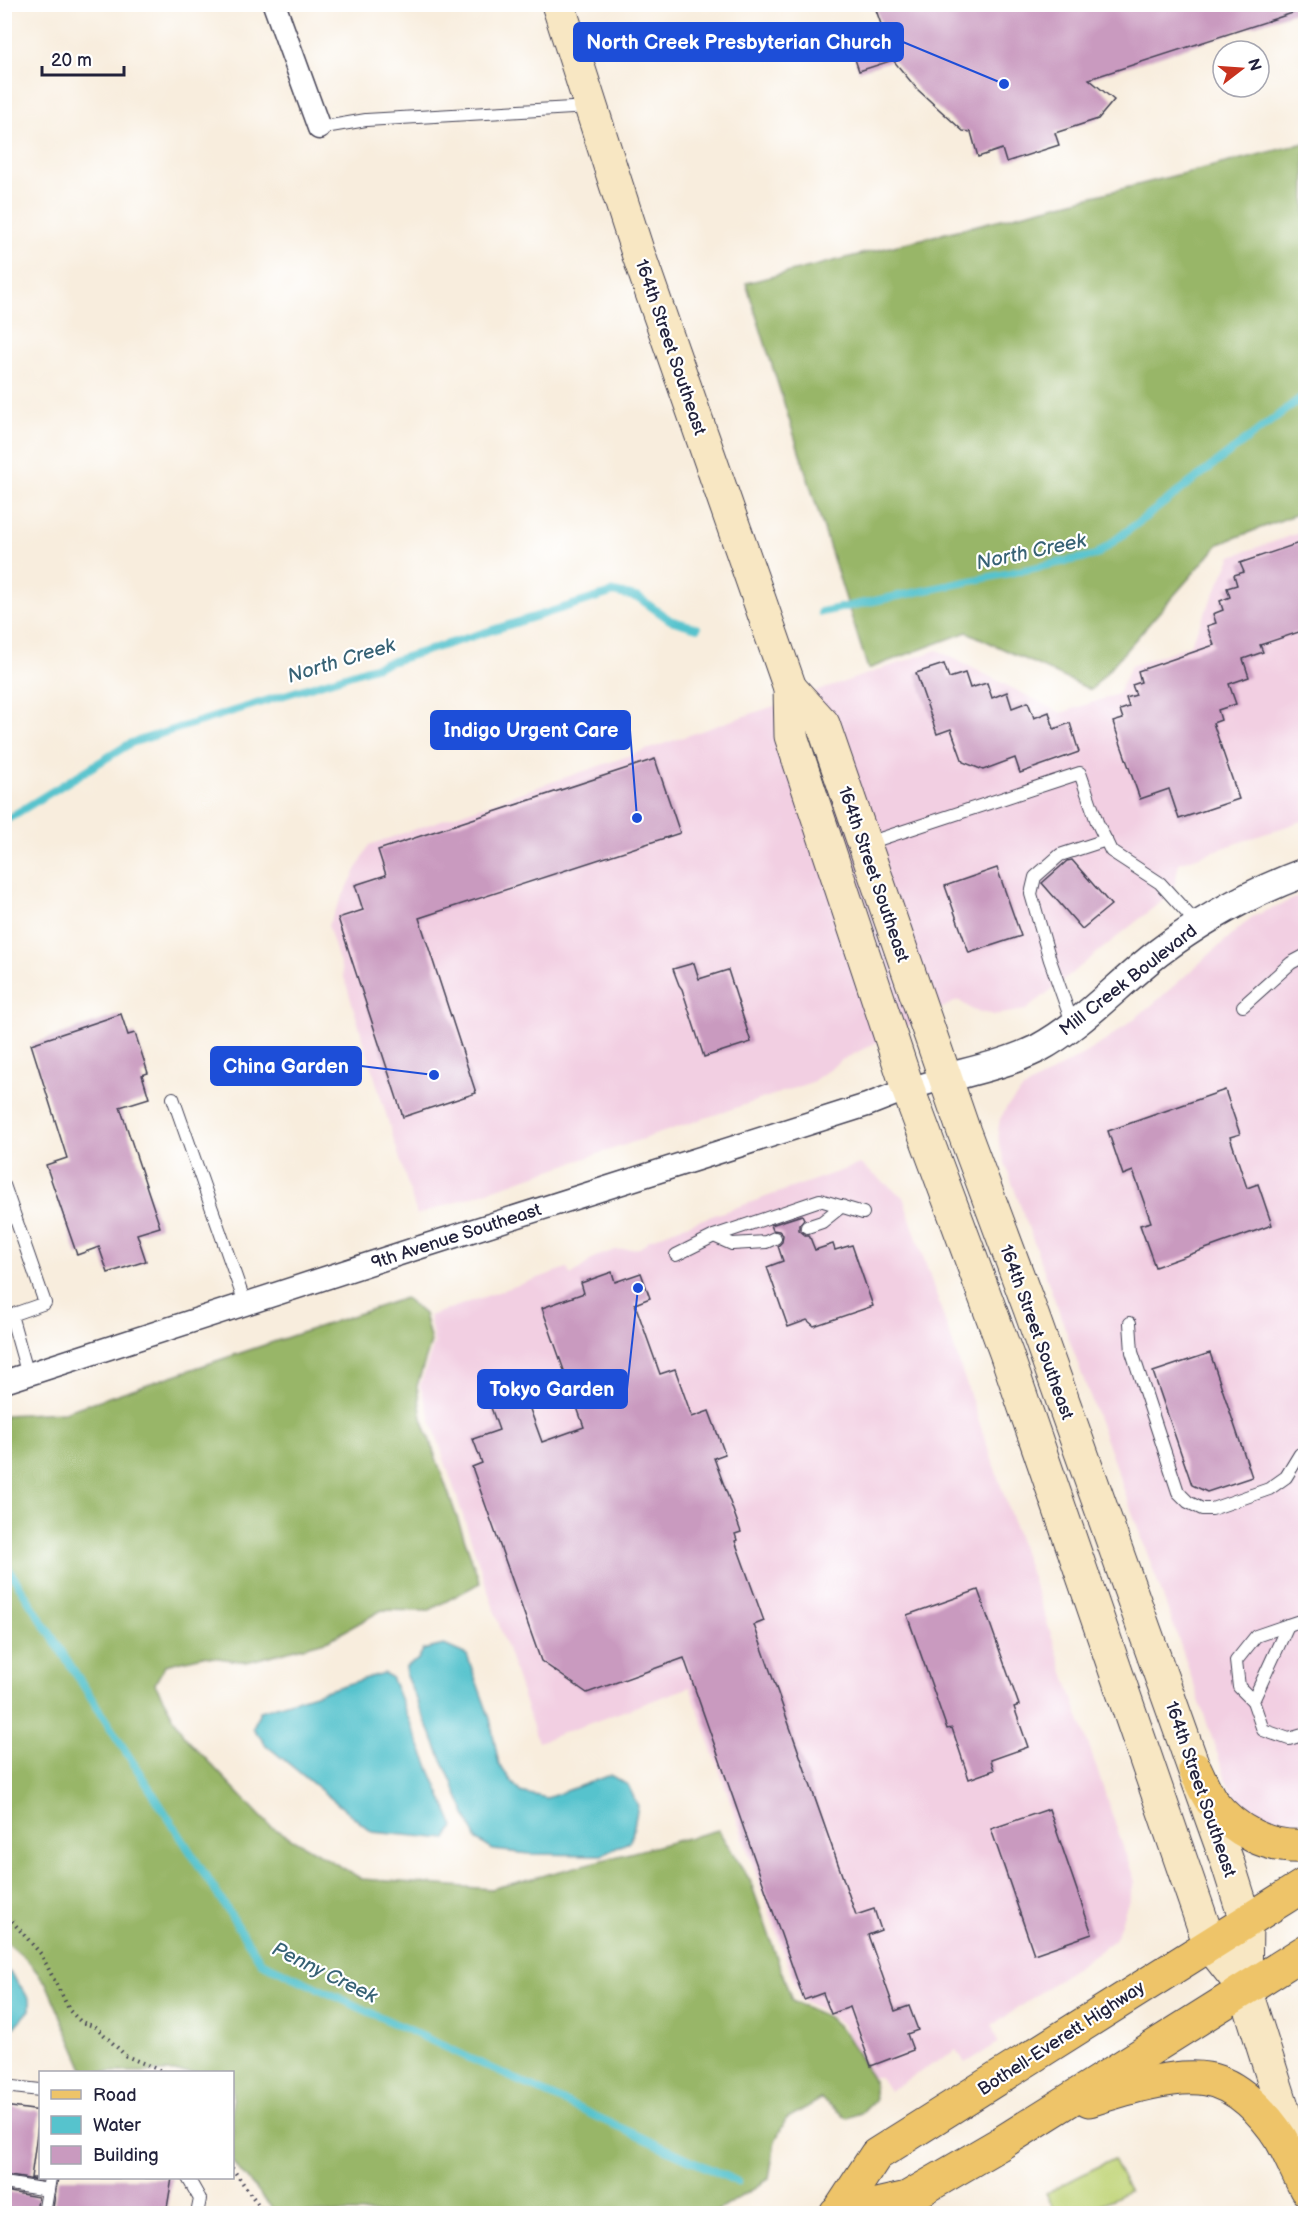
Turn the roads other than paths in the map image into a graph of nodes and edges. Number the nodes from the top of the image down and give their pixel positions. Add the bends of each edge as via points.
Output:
1 (274, 4) edge
2 (558, 4) edge
3 (590, 107) junction
4 (318, 128) joint
5 (790, 688) junction
6 (1106, 840) junction
7 (864, 844) junction
8 (1305, 872) edge
9 (1198, 925) junction
10 (1305, 955) edge
11 (1243, 1006) dead end
12 (1073, 1024) junction
13 (946, 1078) junction
14 (908, 1089) junction
15 (173, 1098) dead end
16 (4, 1185) edge
17 (842, 1206) junction
18 (863, 1213) dead end
19 (807, 1227) dead end
20 (714, 1236) junction
21 (776, 1238) dead end
22 (676, 1255) dead end
23 (245, 1303) junction
24 (1130, 1323) dead end
25 (28, 1375) junction
26 (4, 1382) edge
27 (1300, 1454) dead end
28 (1305, 1619) edge
29 (1288, 1625) junction
30 (1252, 1701) junction
31 (1305, 1734) edge
32 (1195, 1768) junction
33 (1305, 1846) edge
34 (1305, 1884) edge
35 (1246, 1921) junction
36 (1210, 1945) junction
37 (1305, 1951) edge
38 (1245, 1989) junction
39 (4, 2086) edge
40 (39, 2090) edge
41 (1050, 2112) junction
42 (189, 2179) edge
43 (1305, 2182) edge
44 (4, 2183) edge
45 (49, 2184) edge
46 (1305, 2189) edge
47 (837, 2213) edge
48 (44, 2214) edge
49 (197, 2214) edge

1 - 4 street
2 - 3 main road, 164th Street Southeast
3 - 4 lane via 366,120
3 - 5 main road, 164th Street Southeast
5 - 7 main road, 164th Street Southeast via 823,724
5 - 14 main road, 164th Street Southeast via 791,736
6 - 7 lane via 1080,773
6 - 9 lane via 1111,851 1160,883
6 - 12 lane via 1060,855 1035,877 1031,894
7 - 13 main road, 164th Street Southeast
8 - 9 street, Mill Creek Boulevard via 1246,896
9 - 12 street, Mill Creek Boulevard
10 - 11 lane
12 - 13 street, Mill Creek Boulevard via 1036,1049 1008,1061
13 - 14 street, 9th Avenue Southeast
13 - 32 main road, 164th Street Southeast
14 - 23 street, 9th Avenue Southeast
14 - 36 main road, 164th Street Southeast via 1006,1353
15 - 23 lane
16 - 25 lane via 45,1303 11,1315
17 - 18 lane
17 - 19 lane via 822,1222
17 - 20 lane via 820,1200
20 - 21 lane via 732,1244
20 - 22 lane
23 - 25 street, 9th Avenue Southeast
24 - 27 lane via 1132,1352 1178,1492 1188,1502 1212,1509 1269,1489 1286,1477
25 - 26 street, 9th Avenue Southeast
28 - 29 lane
29 - 30 lane
29 - 30 lane via 1256,1636 1236,1661 1239,1687
30 - 31 lane via 1263,1730 1289,1739
32 - 33 main road via 1211,1800 1231,1823 1273,1844
32 - 35 main road, 164th Street Southeast
34 - 35 main road, Bothell-Everett Highway
35 - 36 main road, Bothell-Everett Highway
35 - 38 main road, 164th Street Southeast
36 - 38 main road, 164th Street Southeast
36 - 47 main road, Bothell-Everett Highway via 876,2155
37 - 38 main road, Bothell-Everett Highway
38 - 41 main road, Bothell-Everett Highway
38 - 43 main road
39 - 40 lane
41 - 46 main road via 1123,2090 1181,2078 1208,2079 1243,2095 1263,2115 1281,2139
41 - 47 main road, Bothell-Everett Highway via 907,2198
42 - 49 lane via 200,2199
44 - 45 lane
45 - 48 lane

